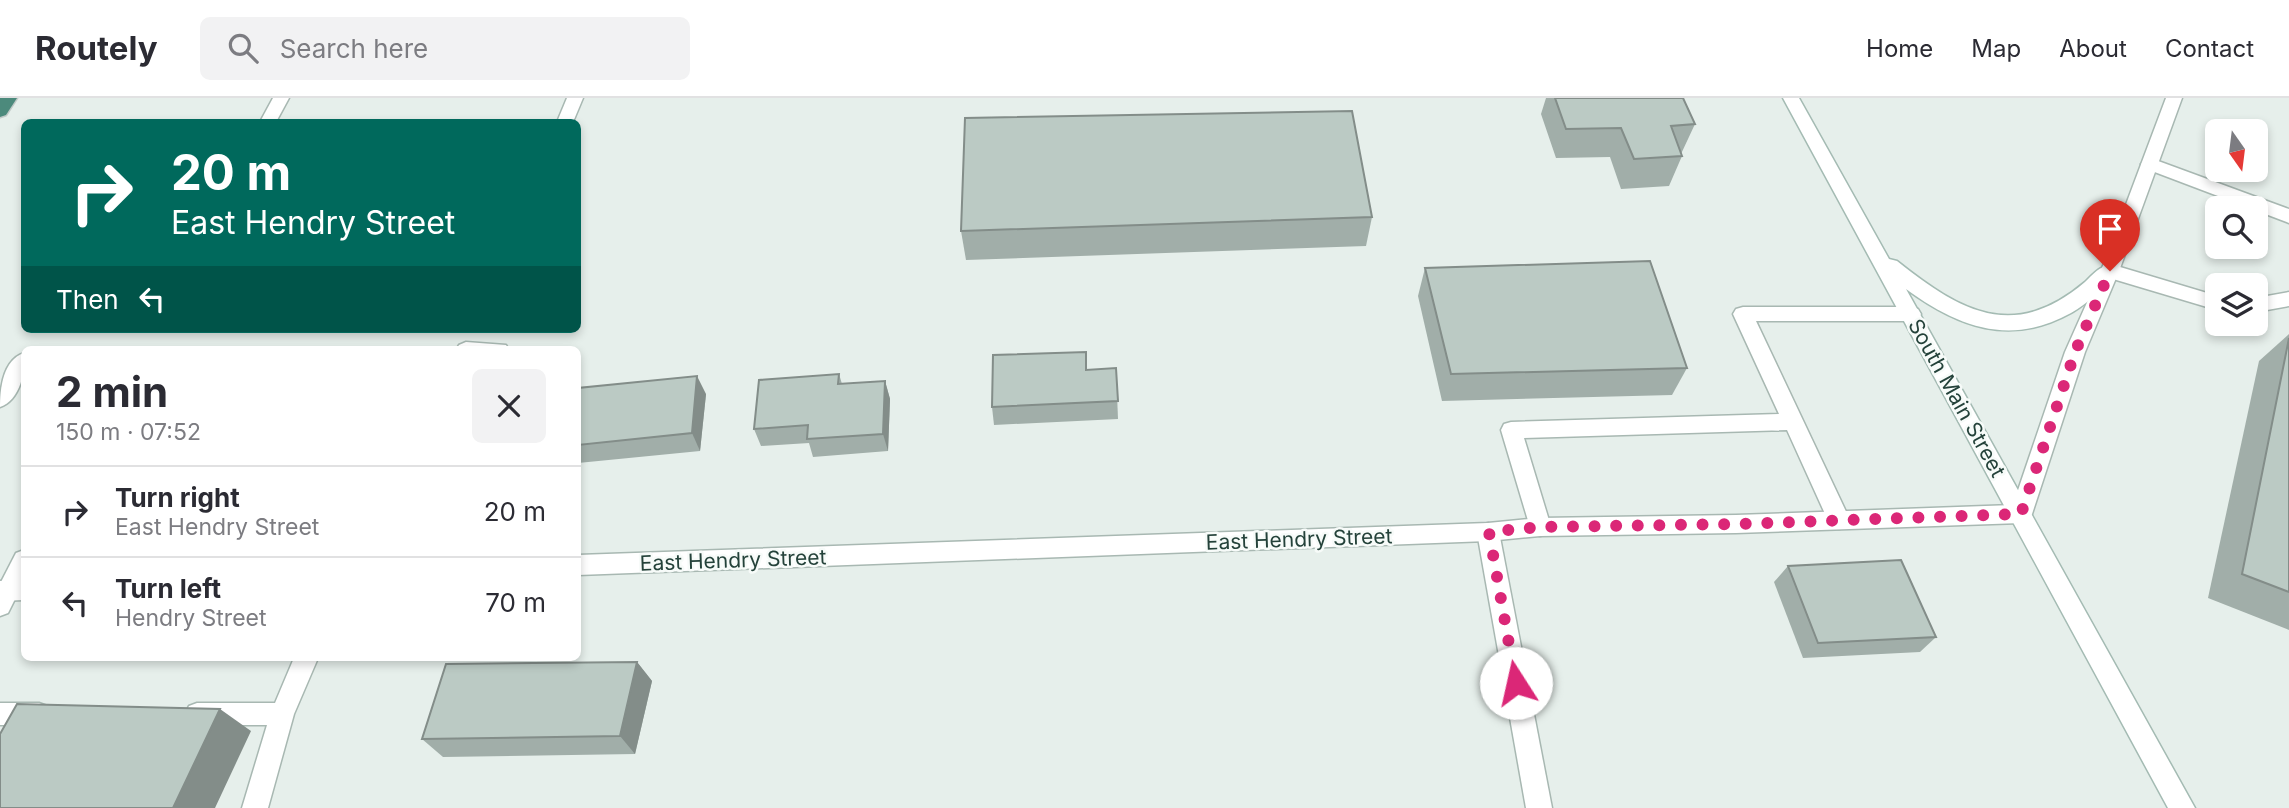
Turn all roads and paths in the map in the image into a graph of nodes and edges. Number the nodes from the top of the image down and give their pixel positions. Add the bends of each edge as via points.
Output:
1 (9, 98) edge
2 (281, 98) edge
3 (575, 98) edge
4 (1791, 98) edge
5 (2174, 98) edge
6 (0, 110) edge
7 (270, 119) edge
8 (566, 119) edge
9 (2150, 164) junction
10 (2289, 216) edge
11 (1880, 258) junction
12 (2110, 271) junction
13 (2205, 299) edge
14 (2289, 299) edge
15 (2268, 303) edge
16 (1911, 314) junction
17 (21, 364) edge
18 (0, 399) edge
19 (1793, 422) junction
20 (2021, 514) junction
21 (1839, 520) junction
22 (1540, 527) junction
23 (1489, 532) junction
24 (581, 565) edge
25 (21, 566) edge
26 (8, 594) edge
27 (305, 661) edge
28 (0, 714) edge
29 (67, 714) edge
30 (174, 714) edge
31 (282, 714) junction
32 (255, 808) edge
33 (1539, 808) edge
34 (2182, 808) edge

1 - 6 highway
2 - 7 street
3 - 8 street
4 - 11 street, South Main Street
5 - 9 street
9 - 10 street
9 - 12 street
11 - 12 street via 1948,308 1973,320 2003,325 2035,321 2064,307
11 - 16 street, South Main Street
12 - 13 street
12 - 20 street via 2075,352
14 - 15 street
16 - 19 street via 1743,314
16 - 20 street, South Main Street
17 - 18 street
19 - 21 street
19 - 22 street via 1511,430
20 - 21 street, East Hendry Street
20 - 34 street, South Main Street
21 - 22 street, East Hendry Street
22 - 23 street, East Hendry Street
23 - 24 street, East Hendry Street
23 - 33 street
25 - 26 street
27 - 31 street
28 - 29 street
30 - 31 street
31 - 32 street

